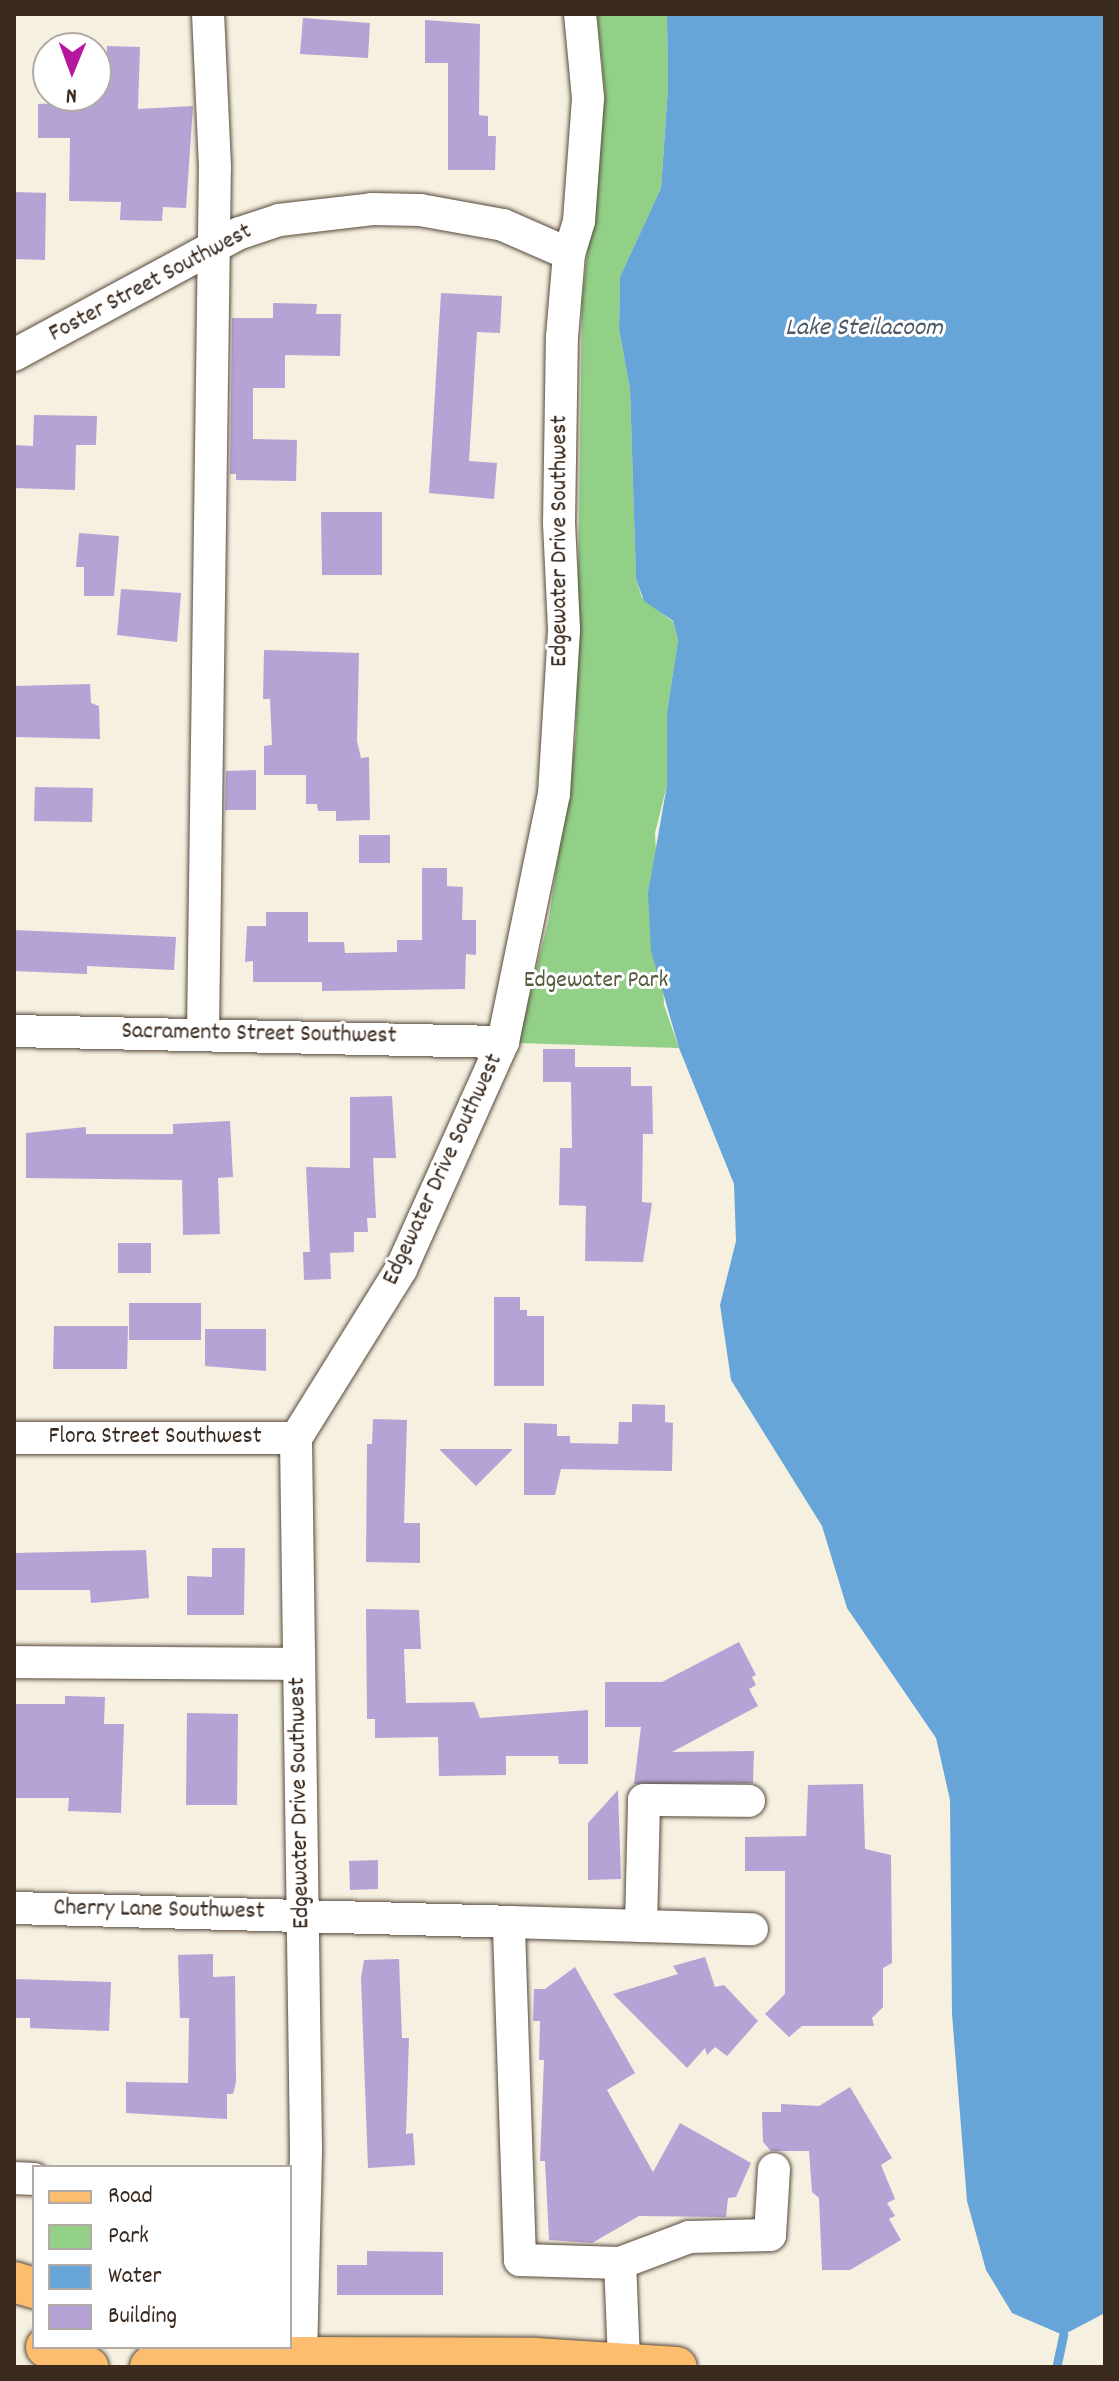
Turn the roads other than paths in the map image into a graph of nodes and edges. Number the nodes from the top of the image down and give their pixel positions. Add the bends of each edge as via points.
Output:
1 (208, 14) edge
2 (580, 14) edge
3 (214, 248) junction
4 (569, 254) junction
5 (14, 355) edge
6 (14, 1031) edge
7 (203, 1032) junction
8 (503, 1042) junction
9 (14, 1438) edge
10 (296, 1438) junction
11 (14, 1662) edge
12 (299, 1664) junction
13 (749, 1801) dead end
14 (14, 1908) edge
15 (303, 1913) junction
16 (509, 1922) junction
17 (641, 1926) junction
18 (752, 1929) dead end
19 (774, 2169) dead end
20 (297, 2182) edge
21 (620, 2263) junction
22 (50, 2349) edge
23 (267, 2349) edge
24 (301, 2357) junction
25 (624, 2361) junction
26 (88, 2367) edge
27 (150, 2367) edge
28 (677, 2367) edge

1 - 3 street
2 - 4 street, Edgewater Drive Southwest via 588,98 579,221
3 - 4 street, Foster Street Southwest via 279,220 372,209 420,210 503,225
3 - 5 street, Foster Street Southwest
3 - 7 street
4 - 8 street, Edgewater Drive Southwest via 562,353 559,523 564,629 558,747 554,794
6 - 7 street, Sacramento Street Southwest
7 - 8 street, Sacramento Street Southwest
8 - 10 street, Edgewater Drive Southwest via 401,1269
9 - 10 street, Flora Street Southwest
10 - 12 street, Edgewater Drive Southwest
11 - 12 street
12 - 15 street, Edgewater Drive Southwest
13 - 17 street via 644,1800
14 - 15 street, Cherry Lane Southwest
15 - 16 street, Cherry Lane Southwest
15 - 20 street, Edgewater Drive Southwest
16 - 17 street, Cherry Lane Southwest
16 - 21 street via 520,2260
17 - 18 street, Cherry Lane Southwest
19 - 21 street via 770,2235 689,2237
20 - 24 street, Edgewater Drive Southwest
21 - 25 street
22 - 26 main road
23 - 24 main road
24 - 25 main road
24 - 27 main road via 155,2362
25 - 28 main road

